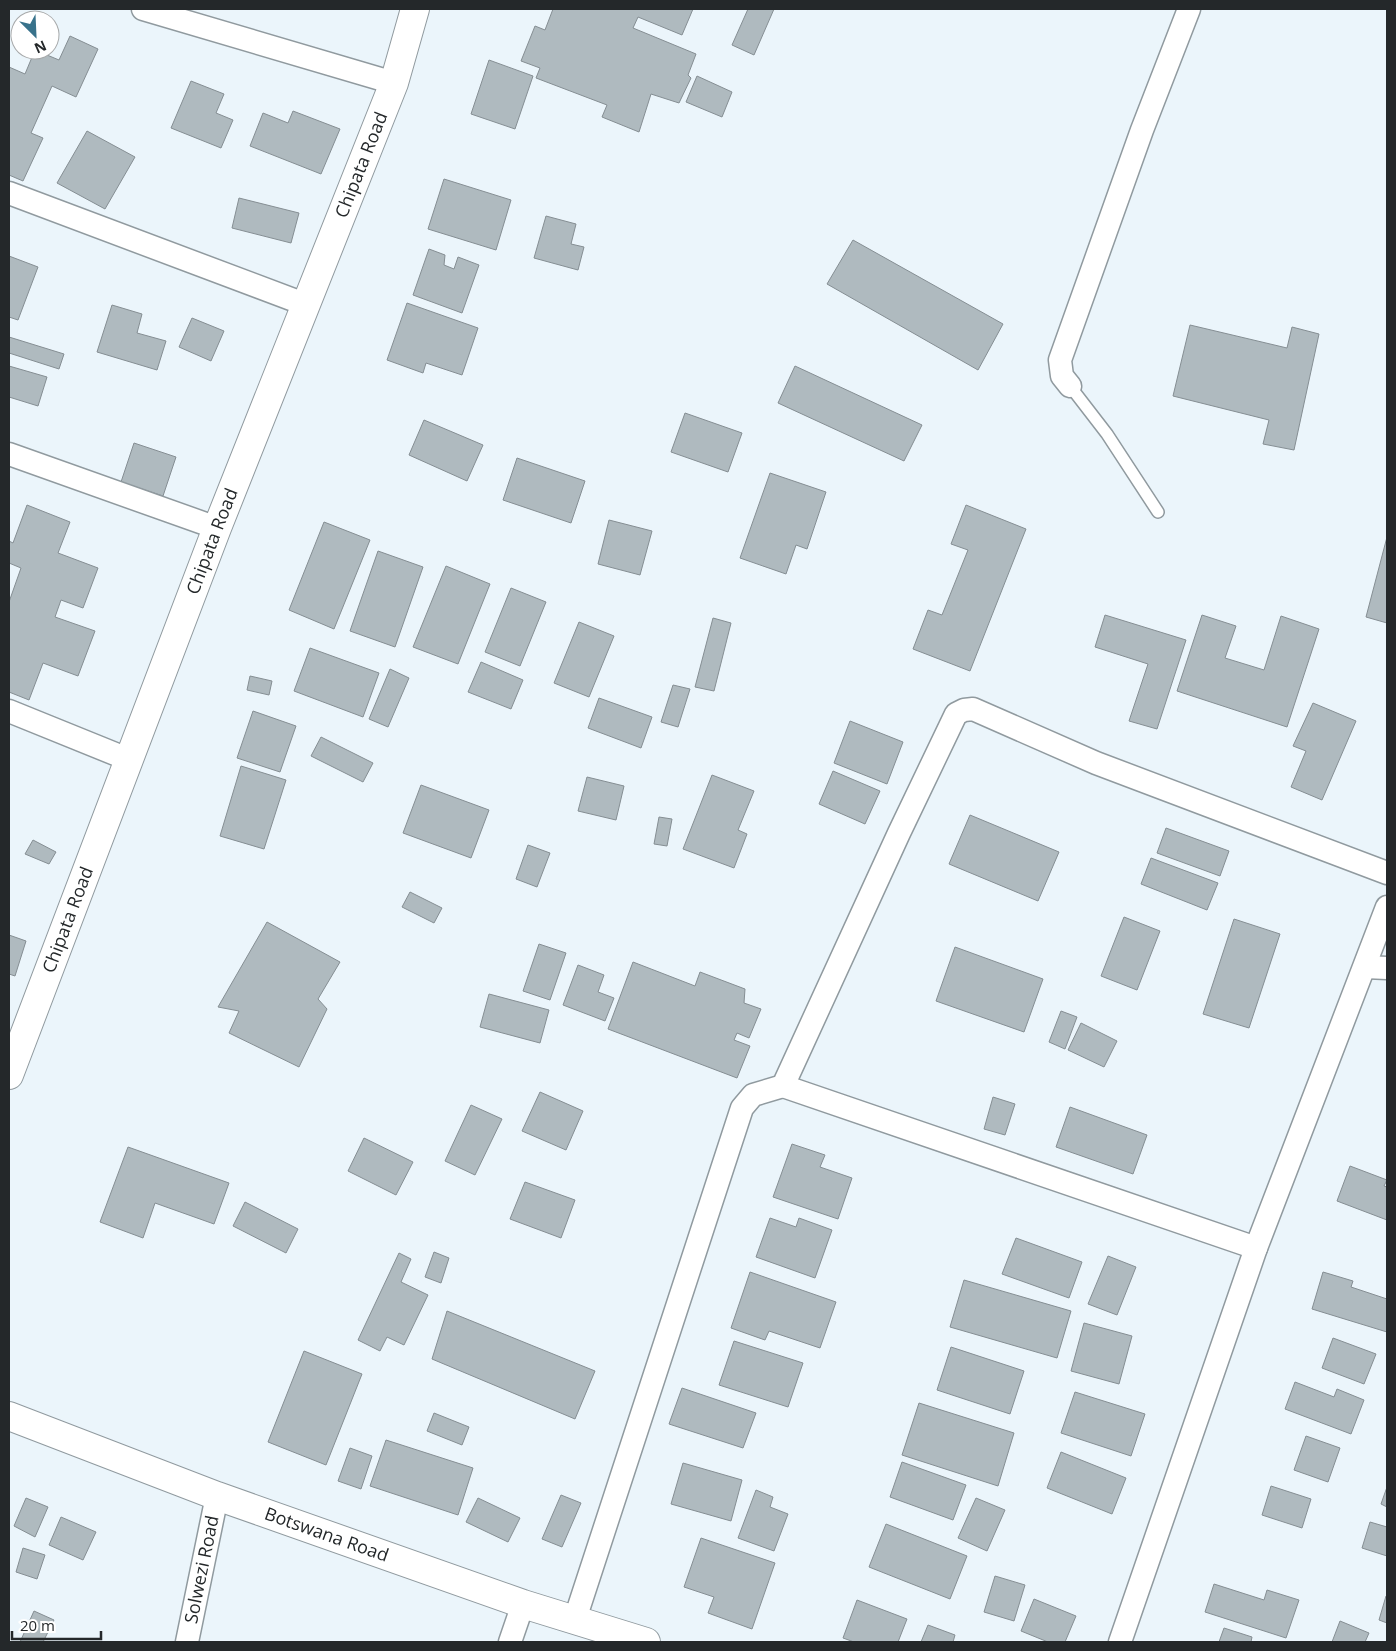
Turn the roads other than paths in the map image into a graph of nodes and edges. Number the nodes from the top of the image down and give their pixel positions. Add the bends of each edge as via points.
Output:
1 (143, 9) edge
2 (414, 9) edge
3 (1189, 9) edge
4 (394, 83) junction
5 (9, 193) edge
6 (307, 304) junction
7 (1070, 386) joint
8 (9, 454) edge
9 (1158, 512) dead end
10 (217, 528) junction
11 (9, 711) edge
12 (130, 760) junction
13 (1387, 873) edge
14 (1387, 907) edge
15 (1365, 967) junction
16 (1387, 968) edge
17 (14, 1046) edge
18 (9, 1075) edge
19 (783, 1086) junction
20 (1256, 1248) junction
21 (9, 1416) edge
22 (217, 1496) junction
23 (523, 1604) junction
24 (575, 1618) junction
25 (187, 1642) edge
26 (510, 1642) edge
27 (646, 1642) edge
28 (1120, 1642) edge

1 - 4 street
2 - 4 street, Chipata Road
3 - 7 street via 1060,360 1062,376
4 - 6 street, Chipata Road
5 - 6 street
6 - 10 street, Chipata Road
7 - 9 lane via 1107,434
8 - 10 street
10 - 12 street, Chipata Road
11 - 12 street
12 - 17 street, Chipata Road
13 - 19 street via 1096,763 973,709 964,710 953,719
14 - 15 street
15 - 16 street
15 - 20 street
17 - 18 street, Chipata Road
19 - 20 street
19 - 24 street via 752,1095 742,1108
20 - 28 street
21 - 22 street, Botswana Road
22 - 23 street, Botswana Road
22 - 25 street, Solwezi Road
23 - 24 street, Botswana Road
23 - 26 street
24 - 27 street, Botswana Road

